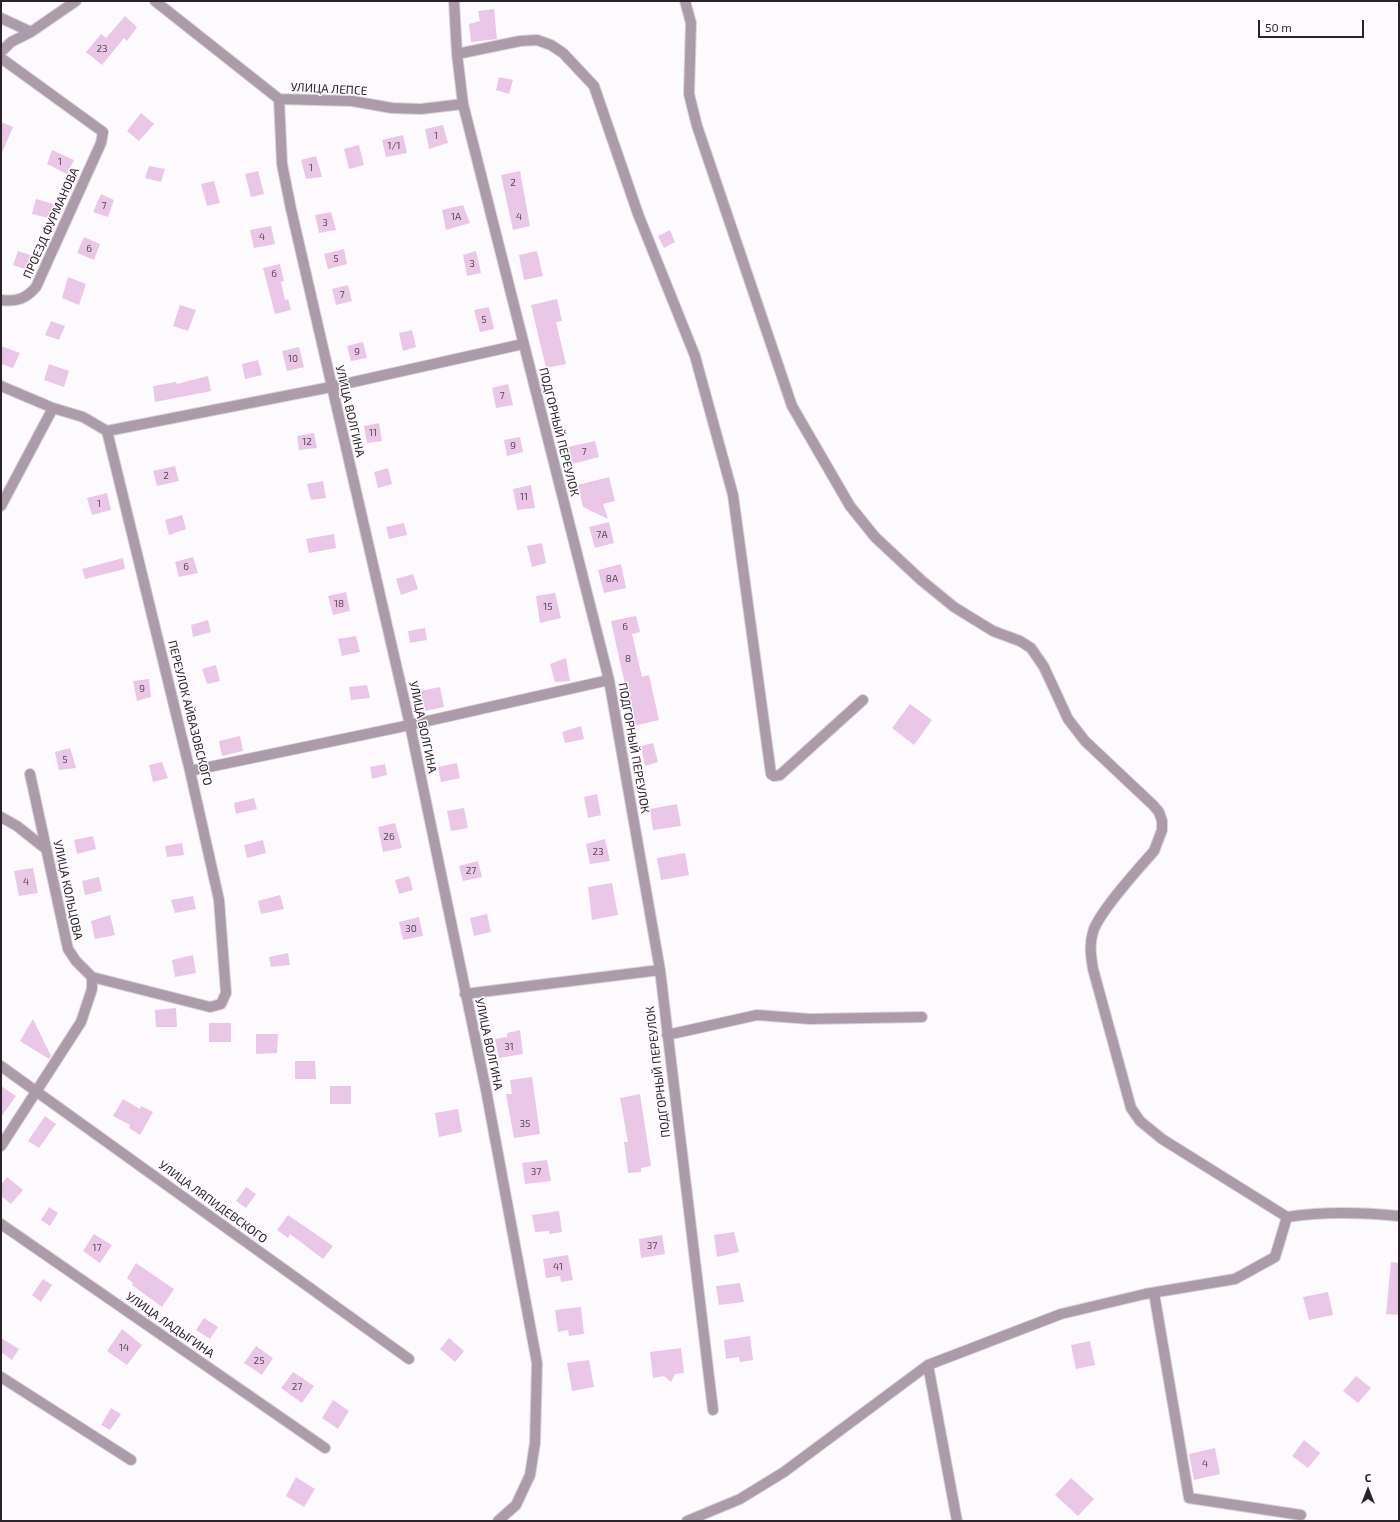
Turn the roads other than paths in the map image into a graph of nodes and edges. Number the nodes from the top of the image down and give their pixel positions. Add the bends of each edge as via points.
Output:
1 (76, 1) edge
2 (154, 1) edge
3 (454, 1) edge
4 (685, 1) edge
5 (1, 18) edge
6 (31, 32) junction
7 (1, 52) edge
8 (457, 54) junction
9 (1, 58) edge
10 (279, 99) junction
11 (464, 104) junction
12 (1, 300) edge
13 (523, 344) junction
14 (1, 386) edge
15 (331, 387) junction
16 (53, 408) junction
17 (107, 431) junction
18 (1, 506) edge
19 (609, 680) junction
20 (863, 700) dead end
21 (410, 725) junction
22 (190, 771) junction
23 (30, 774) dead end
24 (1, 817) edge
25 (46, 849) junction
26 (660, 970) junction
27 (92, 977) junction
28 (465, 994) junction
29 (922, 1017) dead end
30 (667, 1035) junction
31 (1, 1066) edge
32 (37, 1091) junction
33 (1, 1146) edge
34 (1399, 1216) edge
35 (1287, 1217) junction
36 (1, 1224) edge
37 (1154, 1293) junction
38 (409, 1359) dead end
39 (928, 1365) junction
40 (1, 1377) edge
41 (713, 1410) dead end
42 (325, 1448) dead end
43 (131, 1460) dead end
44 (1301, 1515) dead end
45 (498, 1521) edge
46 (688, 1521) edge
47 (957, 1521) edge

1 - 6 street
2 - 10 street, УЛИЦА ЛЕПСЕ
3 - 8 street, ПОДГОРНЫЙ ПЕРЕУЛОК
4 - 35 street via 692,23 689,94 695,121 792,406 850,506 875,537 954,607 988,628 1031,648 1041,662 1068,719 1085,741 1153,805 1162,821 1160,839 1154,851 1101,916 1093,932 1090,950 1131,1108 1140,1121 1162,1139
5 - 6 street
6 - 7 street via 11,42
8 - 11 street, ПОДГОРНЫЙ ПЕРЕУЛОК
8 - 20 street via 537,40 563,53 594,86 638,214 695,356 733,495 771,774 780,774
9 - 12 street, ПРОЕЗД ФУРМАНОВА via 103,132 101,143 36,287 21,299
10 - 11 street, УЛИЦА ЛЕПСЕ via 352,100 392,108 421,109
10 - 15 street, УЛИЦА ВОЛГИНА via 282,164
11 - 13 street, ПОДГОРНЫЙ ПЕРЕУЛОК
13 - 15 street
13 - 19 street, ПОДГОРНЫЙ ПЕРЕУЛОК
14 - 16 street
15 - 17 street
15 - 21 street, УЛИЦА ВОЛГИНА
16 - 17 street via 84,417
16 - 18 street
17 - 22 street, ПЕРЕУЛОК АЙВАЗОВСКОГО
19 - 21 street
19 - 26 street, ПОДГОРНЫЙ ПЕРЕУЛОК
21 - 22 street
21 - 28 street, УЛИЦА ВОЛГИНА
22 - 27 street, ПЕРЕУЛОК АЙВАЗОВСКОГО via 219,900 226,993 221,1004 210,1007
23 - 25 street, УЛИЦА КОЛЬЦОВА
24 - 25 street
25 - 27 street, УЛИЦА КОЛЬЦОВА via 68,949 76,962
26 - 28 street
26 - 30 street, ПОДГОРНЫЙ ПЕРЕУЛОК
27 - 32 street via 92,989 81,1022
28 - 45 street, УЛИЦА ВОЛГИНА via 486,1090 537,1363 536,1443 530,1475 516,1505
29 - 30 street via 810,1018 757,1015
30 - 41 street, ПОДГОРНЫЙ ПЕРЕУЛОК
31 - 32 street, УЛИЦА ЛЯПИДЕВСКОГО
32 - 33 street
32 - 38 street, УЛИЦА ЛЯПИДЕВСКОГО
34 - 35 street via 1316,1212
35 - 37 street via 1275,1257 1235,1279
36 - 42 street, УЛИЦА ЛАДЫГИНА
37 - 39 street via 1061,1314
37 - 44 street via 1189,1498
39 - 46 street via 784,1472 740,1499
39 - 47 street
40 - 43 street

